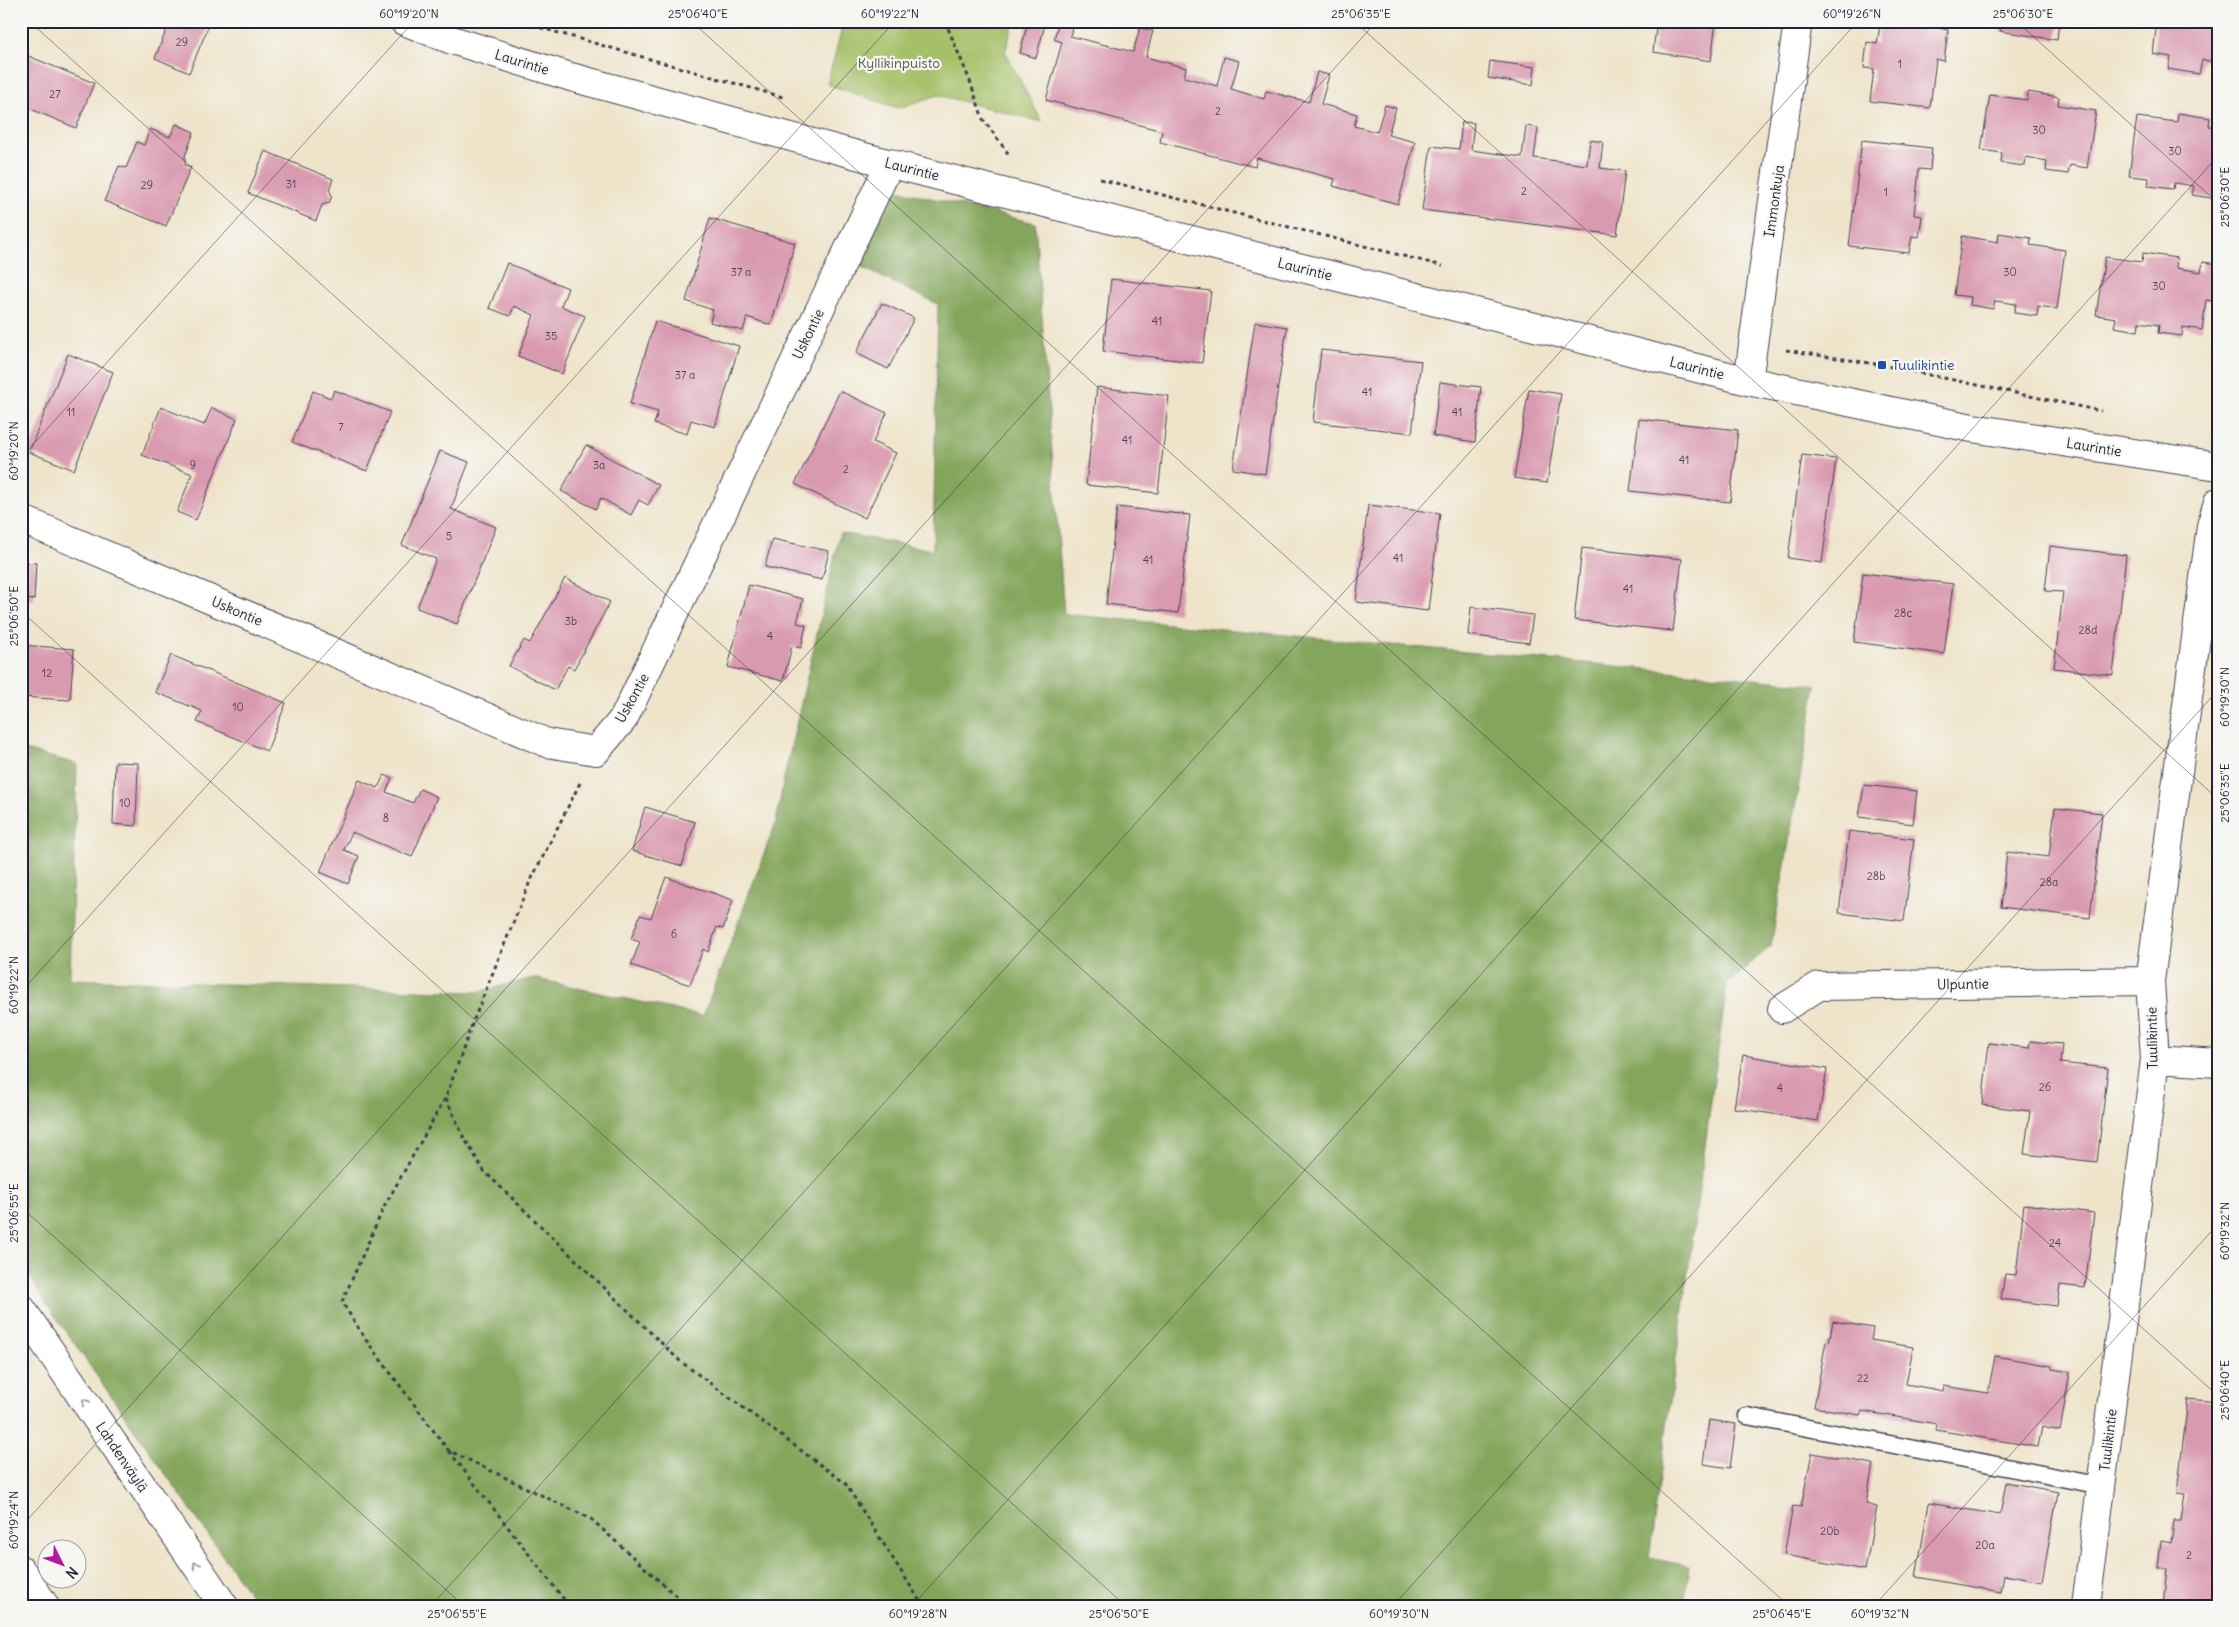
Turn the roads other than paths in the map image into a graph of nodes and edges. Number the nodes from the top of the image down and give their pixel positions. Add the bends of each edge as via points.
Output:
1 (404, 21) edge
2 (1798, 21) edge
3 (890, 163) junction
4 (1748, 381) junction
5 (2218, 466) edge
6 (2218, 502) edge
7 (21, 519) edge
8 (2150, 981) junction
9 (1782, 1009) dead end
10 (2155, 1059) junction
11 (2218, 1063) edge
12 (21, 1308) edge
13 (1747, 1416) dead end
14 (2102, 1486) junction
15 (21, 1570) edge
16 (45, 1606) edge
17 (224, 1606) edge
18 (2086, 1606) edge

1 - 3 main road, Laurintie via 452,40 571,77
2 - 4 main road, Immonkuja
3 - 4 main road, Laurintie
3 - 7 main road, Uskontie via 624,718 596,751 548,743
4 - 5 main road, Laurintie via 1972,428
6 - 8 main road, Tuulikintie via 2211,526
8 - 9 main road, Ulpuntie via 1819,986
8 - 10 main road, Tuulikintie
10 - 11 main road
10 - 14 main road, Tuulikintie
17 -> 12 main road, Lahdenväylä
13 - 14 lane
14 - 18 main road, Tuulikintie
15 - 16 main road

